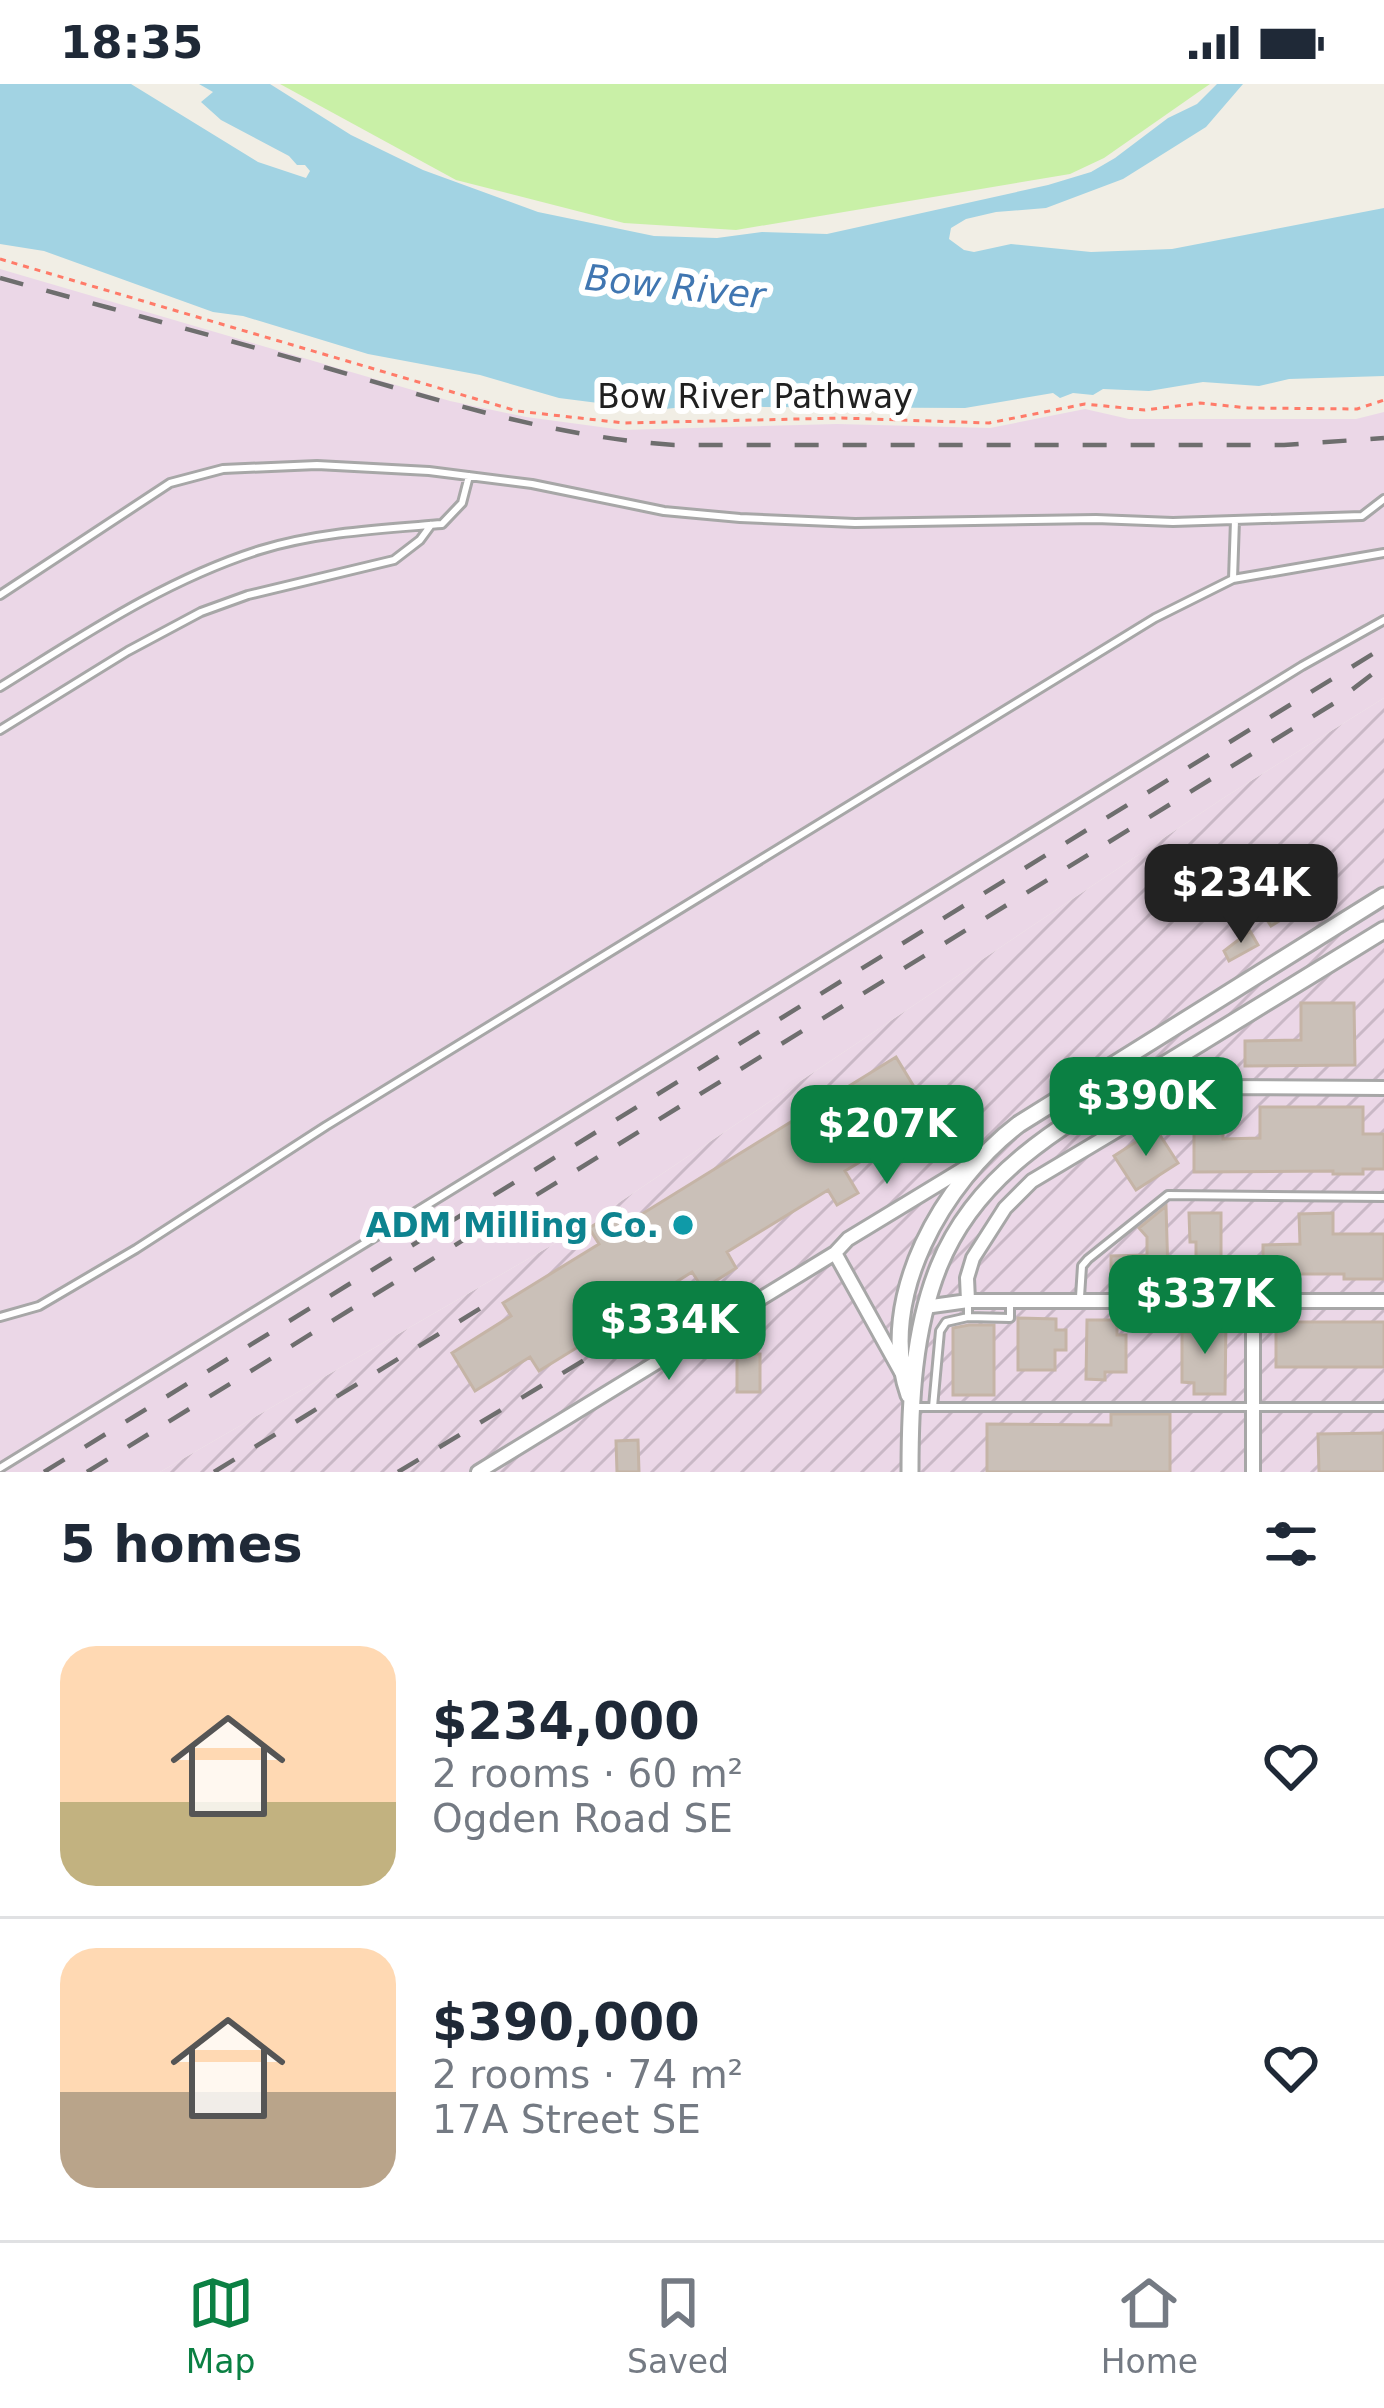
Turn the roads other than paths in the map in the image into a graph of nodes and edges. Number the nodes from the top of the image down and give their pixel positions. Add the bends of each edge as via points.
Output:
1 (469, 476) junction
2 (1384, 499) edge
3 (1235, 520) junction
4 (431, 525) junction
5 (1384, 553) edge
6 (1233, 579) junction
7 (0, 596) edge
8 (1384, 620) edge
9 (0, 687) edge
10 (0, 730) edge
11 (1384, 896) edge
12 (1384, 930) edge
13 (1384, 1088) edge
14 (973, 1163) junction
15 (1384, 1197) edge
16 (835, 1253) junction
17 (1253, 1300) junction
18 (968, 1301) junction
19 (1010, 1301) junction
20 (1080, 1301) junction
21 (1384, 1301) edge
22 (926, 1307) junction
23 (0, 1317) edge
24 (968, 1317) junction
25 (901, 1372) junction
26 (910, 1403) junction
27 (933, 1407) junction
28 (1253, 1407) junction
29 (1384, 1407) edge
30 (0, 1468) edge
31 (478, 1472) edge
32 (910, 1472) edge
33 (1253, 1472) edge

1 - 3 lane via 740,518
1 - 4 lane via 462,503
1 - 7 lane via 317,465 205,474 170,483
2 - 3 lane via 1363,516
3 - 6 lane
4 - 9 lane via 321,537 238,558 156,592
4 - 10 lane via 394,560 201,612
5 - 6 lane
6 - 23 lane via 1155,618 61,1294
8 - 30 lane
11 - 14 street via 1019,1124
12 - 22 street via 1016,1160 958,1228
13 - 18 street via 1214,1087 1146,1113 1032,1181 1005,1208 973,1258
14 - 16 street
14 - 25 street via 926,1236 903,1319
15 - 20 lane via 1168,1196 1088,1258
16 - 25 street
16 - 31 street
17 - 20 street
17 - 21 street
17 - 28 street
18 - 19 street
18 - 22 street
18 - 24 lane
19 - 20 street
19 - 24 lane via 1010,1318
22 - 26 street
24 - 27 lane via 942,1324
25 - 26 street
26 - 27 lane
26 - 32 street
27 - 28 lane
28 - 29 lane
28 - 33 street

